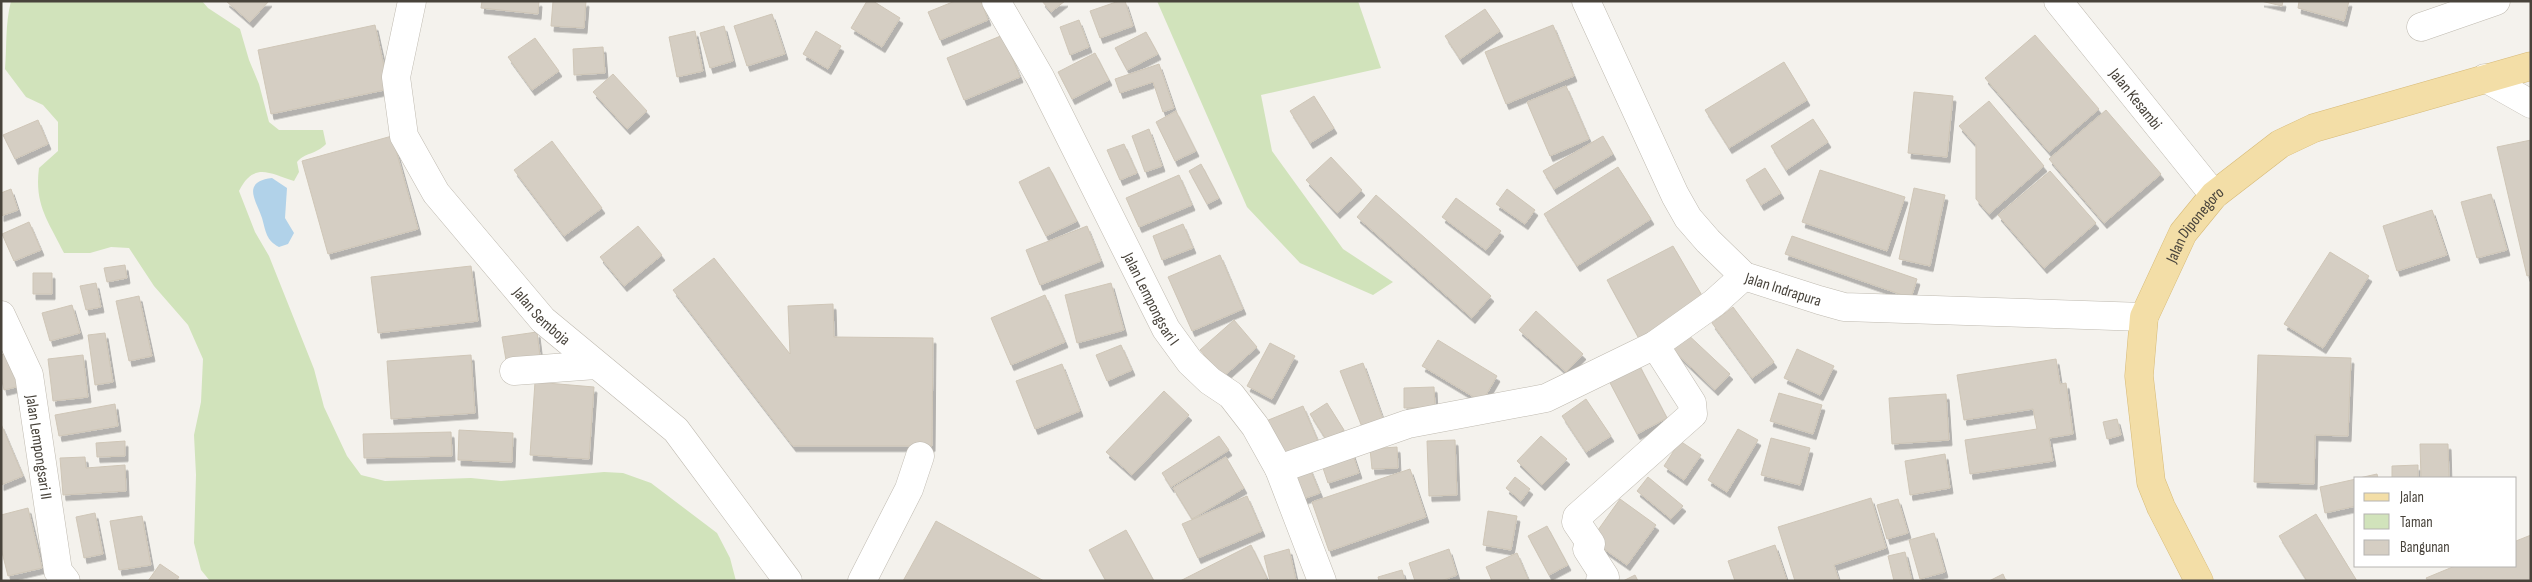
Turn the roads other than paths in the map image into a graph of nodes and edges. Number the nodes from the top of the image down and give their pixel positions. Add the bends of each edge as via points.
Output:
1 (412, 1) edge
2 (996, 1) edge
3 (1586, 1) edge
4 (2058, 1) edge
5 (2496, 1) edge
6 (2422, 27) dead end
7 (2531, 66) edge
8 (2485, 78) junction
9 (2531, 104) edge
10 (2214, 194) junction
11 (1744, 276) junction
12 (1, 315) edge
13 (2144, 317) junction
14 (1655, 346) junction
15 (596, 365) junction
16 (514, 371) dead end
17 (920, 456) dead end
18 (1280, 470) junction
19 (66, 581) edge
20 (788, 581) edge
21 (862, 581) edge
22 (1322, 581) edge
23 (1600, 581) edge
24 (2199, 581) edge

1 - 15 street, Jalan Semboja via 396,77 404,136 436,193 543,320
2 - 18 street, Jalan Lempongsari I via 1045,86 1166,329 1190,362 1232,396 1256,426
3 - 11 street, Jalan Indrapura via 1688,218
4 - 10 street, Jalan Kesambi
5 - 6 street
7 - 8 main road, Jalan Diponegoro
8 - 9 street
8 - 10 main road, Jalan Diponegoro via 2314,128 2280,144
10 - 13 main road, Jalan Diponegoro via 2183,234
11 - 13 street, Jalan Indrapura via 1844,306
11 - 14 street via 1714,303
12 - 19 street, Jalan Lempongsari II via 29,375 58,571
13 - 24 main road, Jalan Diponegoro via 2139,376 2151,482
14 - 18 street via 1546,398 1408,424
14 - 23 street via 1692,403 1693,414 1577,517 1576,522 1591,544 1587,549 1605,577
15 - 16 street
15 - 20 street, Jalan Semboja via 676,430
17 - 21 street via 909,489
18 - 22 street, Jalan Lempongsari I

